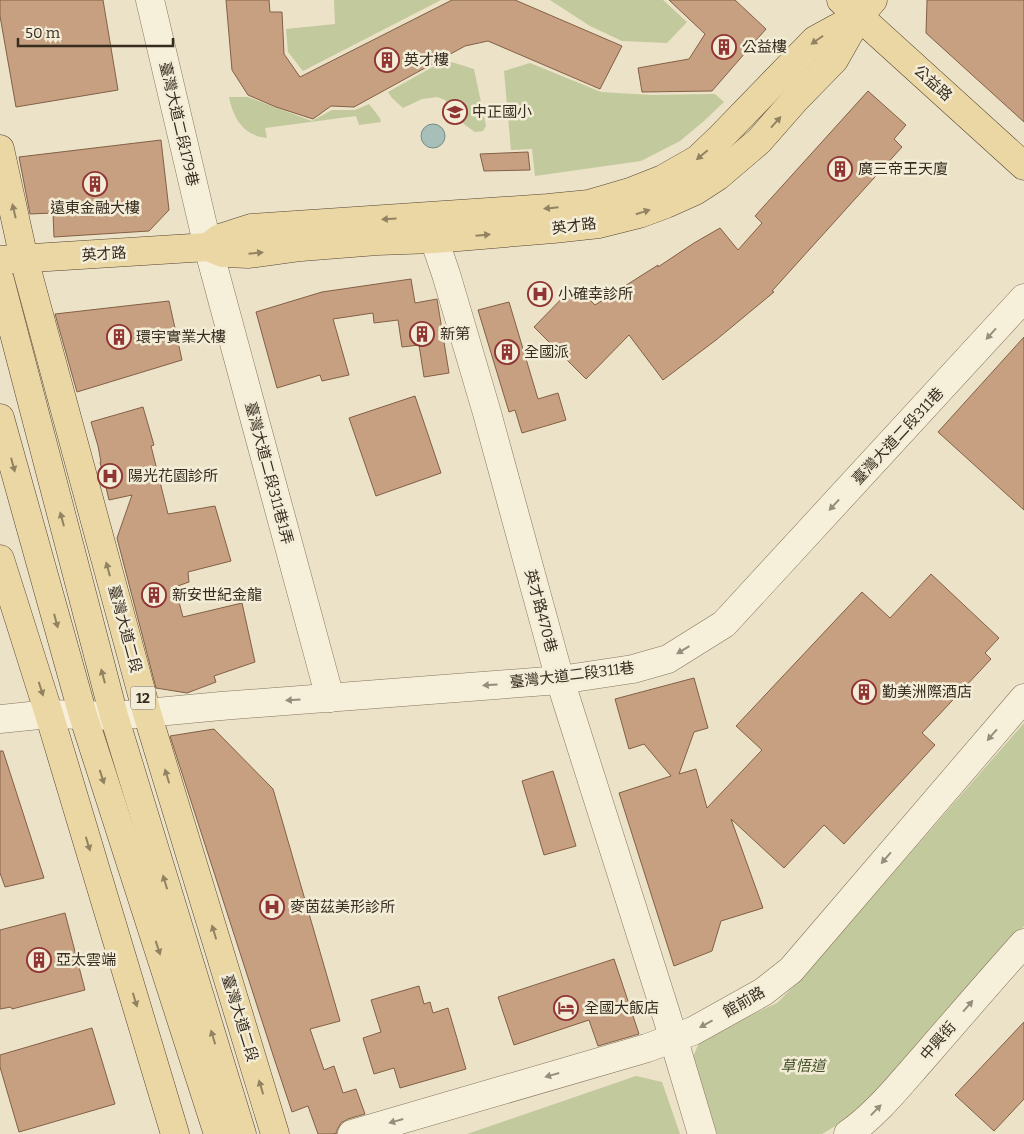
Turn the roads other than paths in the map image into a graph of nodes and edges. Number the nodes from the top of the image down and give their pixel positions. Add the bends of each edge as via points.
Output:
1 (150, 0) edge
2 (858, 5) edge
3 (0, 149) edge
4 (1024, 166) edge
5 (434, 239) junction
6 (208, 247) junction
7 (12, 259) edge
8 (0, 280) edge
9 (1024, 298) edge
10 (0, 418) edge
11 (0, 559) edge
12 (560, 680) junction
13 (330, 698) junction
14 (1024, 698) edge
15 (148, 713) junction
16 (49, 714) junction
17 (82, 715) junction
18 (114, 716) junction
19 (0, 719) edge
20 (1024, 944) edge
21 (673, 1038) junction
22 (175, 1134) edge
23 (218, 1134) edge
24 (242, 1134) edge
25 (275, 1134) edge
26 (352, 1134) edge
27 (702, 1134) edge
28 (848, 1134) edge

1 - 6 street, 臺灣大道二段179巷
2 - 4 main road, 公益路
5 -> 2 main road, 英才路 via 599,224 639,214 695,191 759,141 834,60
2 -> 6 main road, 英才路 via 815,40 698,159 663,180 589,204 251,228 220,238
7 -> 3 main road, 臺灣大道二段 / 12
6 -> 5 main road, 英才路 via 223,254 249,254 301,247
5 - 12 street, 英才路470巷 via 487,413
6 - 7 main road, 英才路
6 - 13 street, 臺灣大道二段311巷1弄
15 -> 7 main road, 臺灣大道二段 / 12
18 -> 8 main road, 12
9 -> 12 street, 臺灣大道二段311巷 via 724,624 668,659 633,669
10 -> 17 main road
11 -> 16 main road
12 -> 13 street, 臺灣大道二段311巷
12 - 21 street, 英才路470巷
13 -> 15 street, 臺灣大道二段311巷
14 -> 21 street, 館前路 via 791,970 762,992
15 - 18 street, 臺灣大道二段311巷
25 -> 15 main road, 臺灣大道二段 / 12
16 - 17 street, 臺灣大道二段311巷
16 - 19 street, 臺灣大道二段311巷
16 -> 22 main road
17 - 18 street, 臺灣大道二段311巷
17 -> 23 main road
24 -> 18 main road, 12
28 -> 20 street, 中興街 via 902,1083
21 -> 26 street, 館前路
21 - 27 street, 英才路470巷

